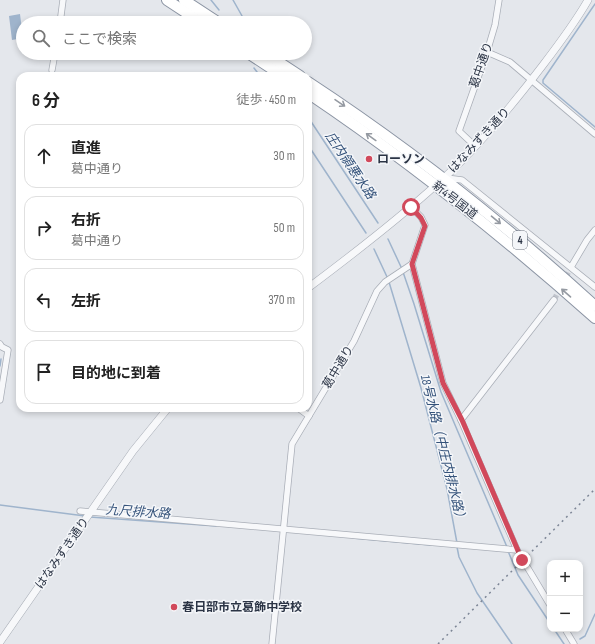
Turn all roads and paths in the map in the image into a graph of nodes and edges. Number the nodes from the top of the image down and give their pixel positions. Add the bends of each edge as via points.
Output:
1 (63, 0) edge
2 (167, 0) edge
3 (184, 0) edge
4 (499, 0) edge
5 (588, 0) edge
6 (61, 16) edge
7 (191, 16) edge
8 (208, 16) edge
9 (487, 52) junction
10 (54, 60) edge
11 (259, 60) edge
12 (276, 60) edge
13 (52, 70) dead end
14 (277, 72) edge
15 (294, 72) edge
16 (532, 80) junction
17 (312, 85) edge
18 (312, 96) edge
19 (594, 132) edge
20 (475, 146) junction
21 (440, 181) junction
22 (411, 207) junction
23 (595, 230) edge
24 (412, 264) junction
25 (572, 267) junction
26 (312, 285) edge
27 (595, 287) edge
28 (554, 300) tunnel mouth
29 (595, 306) edge
30 (595, 318) edge
31 (0, 344) edge
32 (0, 400) edge
33 (312, 411) edge
34 (165, 412) edge
35 (304, 412) edge
36 (311, 412) edge
37 (309, 416) junction
38 (462, 420) junction
39 (80, 511) dead end
40 (90, 512) junction
41 (283, 528) junction
42 (514, 549) junction
43 (547, 600) edge
44 (566, 632) edge
45 (0, 642) edge
46 (272, 644) edge
47 (574, 644) edge

1 - 6 street
2 - 7 highway
3 - 8 highway
4 - 9 street, 葛中通り
5 - 16 street, はなみずき通り
9 - 16 street via 510,62
9 - 20 street, 葛中通り via 459,128 460,134
10 - 13 street
11 - 14 highway
12 - 15 highway
16 - 19 street
16 - 20 street, はなみずき通り
17 -> 21 highway, 新4号国道 / 4 via 368,122
21 -> 18 highway, 新4号国道 / 4
20 - 21 street, はなみずき通り
21 - 22 street, はなみずき通り
21 - 25 street via 462,180
21 -> 29 highway, 新4号国道 / 4 via 492,216
30 -> 21 highway, 新4号国道 / 4 via 485,224
22 - 24 street via 425,226
22 - 26 street, はなみずき通り
23 - 25 street
24 - 33 street, 葛中通り via 385,282 377,291 354,342
24 - 38 street via 443,383
25 - 27 street
28 - 38 street
31 - 32 street via 8,350
34 - 40 street, はなみずき通り via 133,451
35 - 37 street
36 - 37 street, 葛中通り
37 - 41 street, 葛中通り via 292,444
38 - 42 street
39 - 40 street
40 - 41 street
40 - 45 street, はなみずき通り
41 - 42 street
41 - 46 street, 葛中通り
42 - 43 street
44 - 47 street

